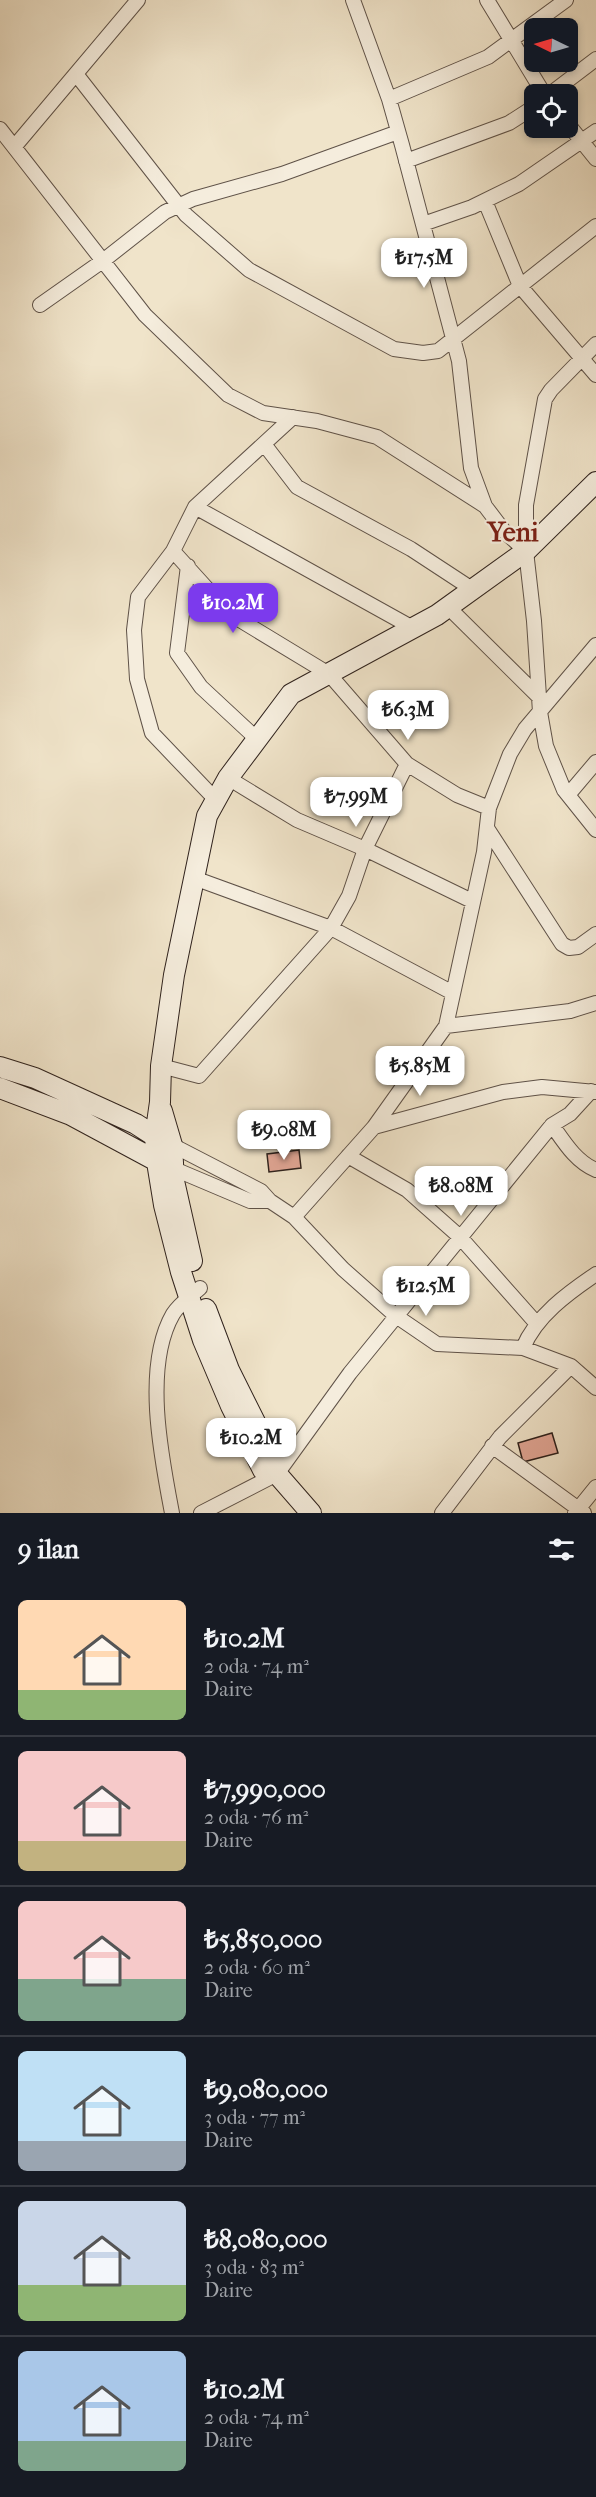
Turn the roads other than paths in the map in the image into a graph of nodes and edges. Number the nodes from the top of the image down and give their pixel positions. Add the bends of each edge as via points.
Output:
1 (138, 0) edge
2 (354, 0) edge
3 (487, 0) edge
4 (566, 0) edge
5 (511, 42) junction
6 (596, 59) edge
7 (76, 74) junction
8 (538, 84) edge
9 (563, 84) edge
10 (389, 99) junction
11 (524, 113) edge
12 (0, 129) edge
13 (596, 131) edge
14 (398, 132) junction
15 (578, 137) edge
16 (582, 142) junction
17 (15, 146) junction
18 (596, 159) edge
19 (406, 161) junction
20 (485, 201) junction
21 (178, 205) junction
22 (423, 224) junction
23 (596, 226) edge
24 (104, 260) junction
25 (520, 286) junction
26 (40, 305) dead end
27 (453, 340) junction
28 (596, 344) edge
29 (581, 359) junction
30 (596, 375) edge
31 (293, 417) junction
32 (264, 444) junction
33 (596, 482) edge
34 (485, 506) junction
35 (195, 507) junction
36 (173, 550) junction
37 (526, 551) junction
38 (188, 566) junction
39 (472, 590) junction
40 (448, 607) junction
41 (413, 628) junction
42 (596, 645) edge
43 (329, 674) junction
44 (539, 697) junction
45 (540, 712) junction
46 (257, 740) junction
47 (596, 762) edge
48 (407, 764) junction
49 (228, 778) junction
50 (568, 795) junction
51 (216, 801) junction
52 (489, 808) junction
53 (487, 828) junction
54 (596, 830) edge
55 (365, 849) junction
56 (194, 878) junction
57 (472, 901) junction
58 (331, 928) junction
59 (596, 934) edge
60 (453, 993) junction
61 (596, 1003) edge
62 (446, 1026) junction
63 (161, 1066) junction
64 (0, 1067) edge
65 (0, 1089) edge
66 (594, 1091) edge
67 (552, 1125) junction
68 (374, 1127) junction
69 (164, 1141) junction
70 (348, 1156) junction
71 (165, 1165) junction
72 (596, 1170) edge
73 (270, 1201) junction
74 (294, 1216) junction
75 (460, 1237) junction
76 (595, 1277) edge
77 (194, 1293) junction
78 (396, 1316) junction
79 (537, 1324) junction
80 (523, 1348) junction
81 (571, 1366) junction
82 (596, 1388) edge
83 (492, 1446) junction
84 (277, 1474) junction
85 (596, 1486) edge
86 (579, 1511) edge
87 (172, 1513) edge
88 (201, 1513) edge
89 (311, 1513) edge
90 (442, 1513) edge

1 - 7 street
2 - 10 street
3 - 5 street
4 - 5 street
5 - 8 street
5 - 10 street via 488,57
6 - 9 street
7 - 17 street
7 - 21 street
10 - 14 street
11 - 19 street via 509,123
12 - 17 street
13 - 16 street
14 - 19 street
14 - 21 street via 282,174
15 - 16 street
16 - 18 street
16 - 20 street via 519,184
17 - 24 street
19 - 22 street
20 - 22 street
20 - 25 street
21 - 24 street
21 - 27 street via 249,270 394,349 438,351
22 - 27 street
23 - 25 street
24 - 26 street
24 - 31 street via 145,315 228,395 263,413
25 - 27 street
25 - 29 street
27 - 34 street via 459,361 471,468
28 - 29 street
29 - 30 street
29 - 37 street via 545,399 526,505
31 - 32 street
31 - 34 street via 377,437
32 - 35 street
32 - 39 street via 297,487 411,549
33 - 37 street
34 - 37 street
35 - 36 street
35 - 41 street
36 - 38 street
36 - 51 street via 138,597 134,630 137,679 152,733
37 - 39 street
37 - 44 street
38 - 43 street via 231,614
38 - 46 street via 177,653 201,687
39 - 40 street
40 - 41 street
40 - 44 street
41 - 43 street
42 - 45 street
43 - 46 street via 291,694
43 - 48 street
44 - 45 street
45 - 50 street via 546,746
45 - 52 street via 510,754
46 - 49 street
47 - 50 street
48 - 52 street via 458,795
48 - 55 street
49 - 51 street
49 - 55 street via 297,820
50 - 54 street
51 - 56 street via 207,816
52 - 53 street
53 - 57 street
53 - 59 street via 562,944 578,947
55 - 57 street
55 - 58 street via 350,896
56 - 58 street
56 - 63 street
57 - 60 street
58 - 60 street
58 - 63 street via 200,1076
60 - 62 street
61 - 62 street via 570,1011
62 - 68 street
63 - 69 street
64 - 69 street via 35,1078
65 - 71 street via 71,1115
66 - 67 street
66 - 68 street via 542,1087 503,1092
67 - 72 street via 569,1149
67 - 75 street
68 - 70 street
69 - 71 street
69 - 73 street via 261,1191
70 - 74 street
70 - 75 street via 407,1190
71 - 73 street via 250,1202
71 - 77 street via 164,1204
73 - 74 street
74 - 78 street via 343,1269
75 - 78 street
75 - 79 street
76 - 79 street via 570,1291
77 - 84 street via 203,1340 249,1445 263,1470
77 - 87 street via 174,1312 166,1329 156,1377 163,1466
78 - 80 street via 437,1344
78 - 84 street via 306,1430
79 - 80 street
80 - 81 street
81 - 82 street
81 - 83 street
83 - 86 street
83 - 90 street
84 - 88 street
84 - 89 street
85 - 86 street

